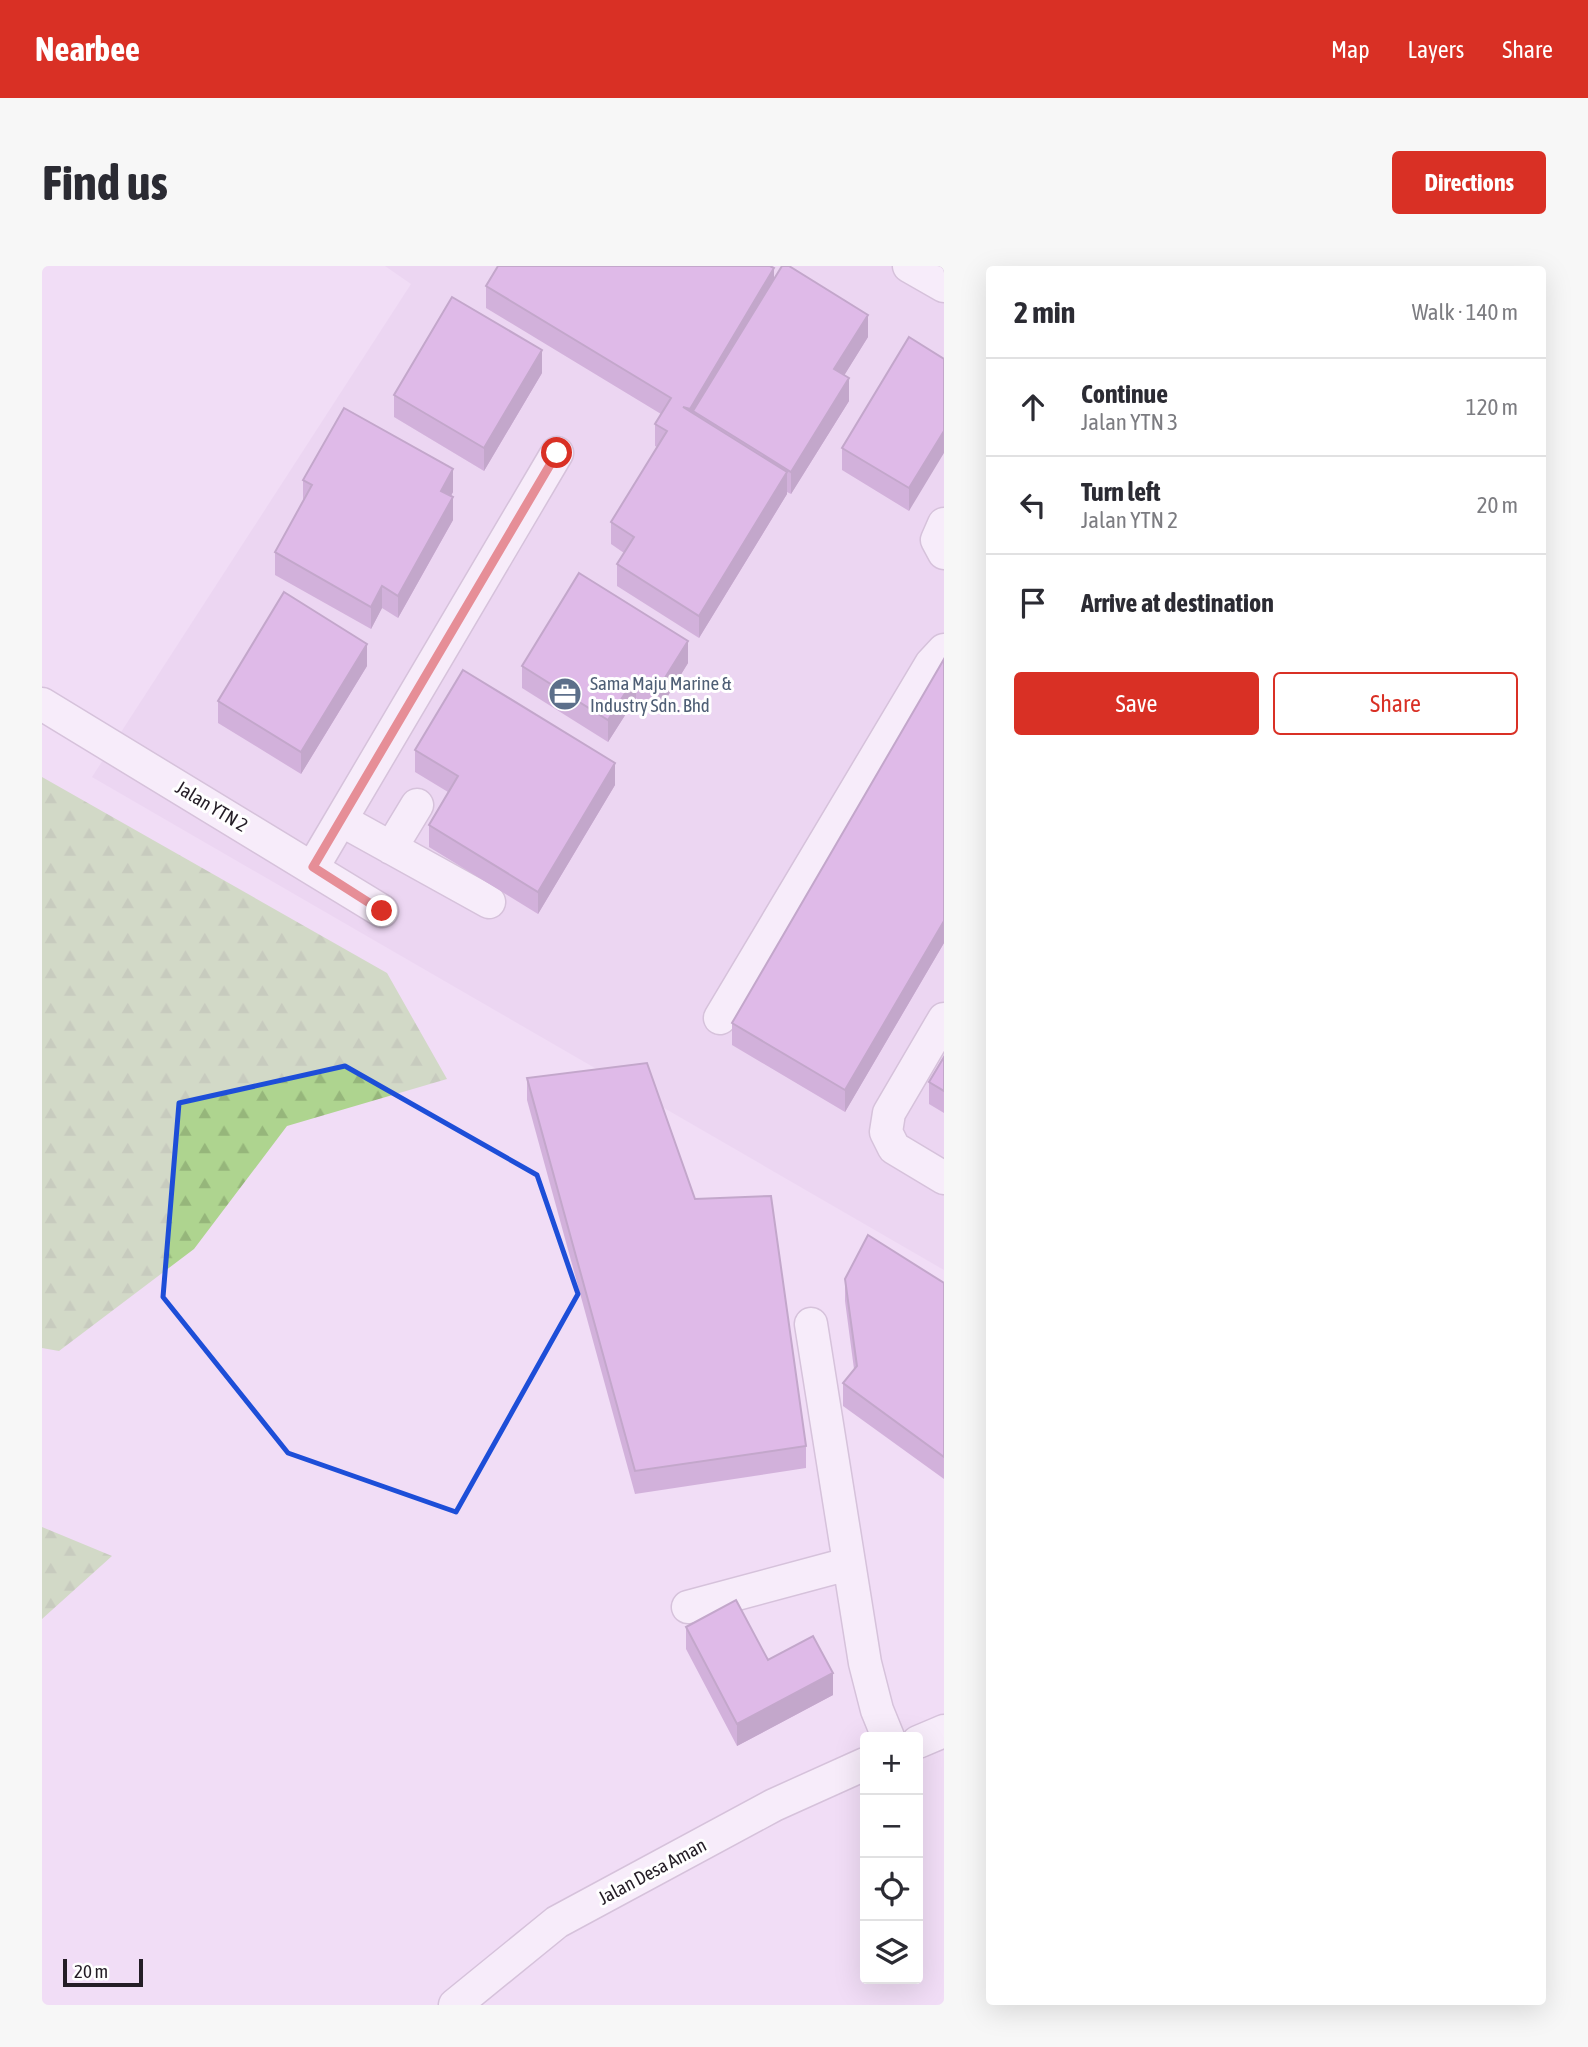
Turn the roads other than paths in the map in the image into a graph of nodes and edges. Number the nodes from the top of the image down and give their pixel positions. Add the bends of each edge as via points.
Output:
1 (909, 266) edge
2 (944, 286) edge
3 (557, 453) dead end
4 (944, 524) edge
5 (944, 552) edge
6 (944, 650) edge
7 (42, 704) edge
8 (417, 805) dead end
9 (341, 820) junction
10 (391, 848) junction
11 (313, 867) junction
12 (489, 902) dead end
13 (382, 911) dead end
14 (720, 1018) dead end
15 (944, 1020) edge
16 (944, 1178) edge
17 (811, 1324) dead end
18 (848, 1564) junction
19 (688, 1606) dead end
20 (944, 1731) edge
21 (886, 1732) edge
22 (923, 1740) edge
23 (860, 1766) edge
24 (456, 2005) edge

1 - 2 street
3 - 9 street
4 - 5 street via 937,540
6 - 14 street via 931,664
7 - 11 street, Jalan YTN 2
8 - 10 street
9 - 10 street
9 - 11 street
10 - 12 street
11 - 13 street, Jalan YTN 2
15 - 16 street via 889,1113 886,1132 894,1148
17 - 18 street
18 - 19 street
18 - 21 street via 865,1662
20 - 22 street
23 - 24 street, Jalan Desa Aman via 774,1805 557,1922

